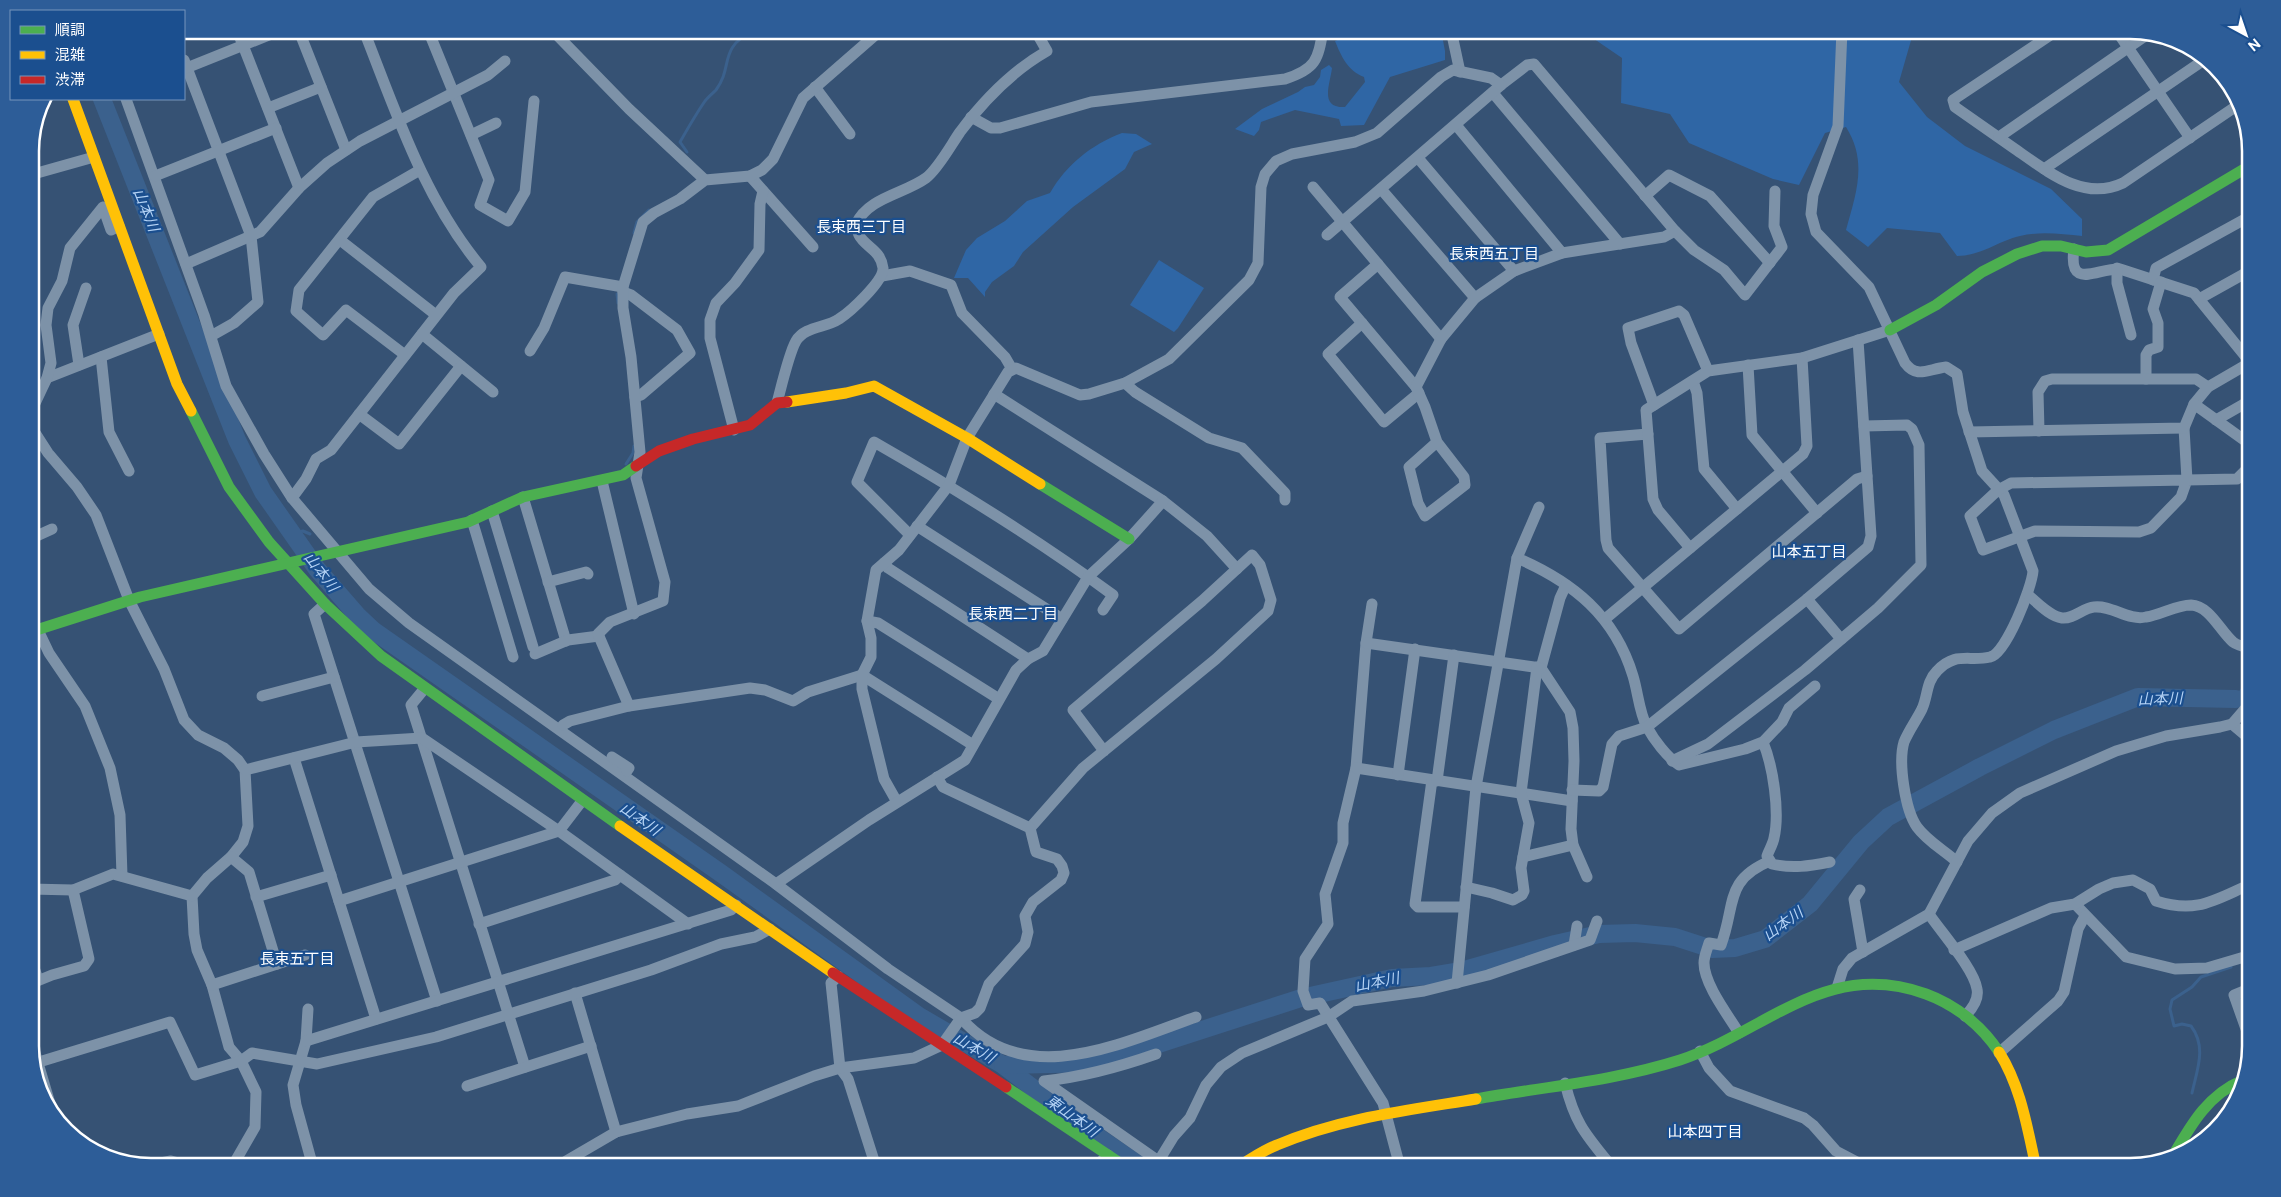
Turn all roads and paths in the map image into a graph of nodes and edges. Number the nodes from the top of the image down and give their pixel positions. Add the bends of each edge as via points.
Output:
1 (240, 39) edge
2 (258, 39) edge
3 (302, 39) edge
4 (371, 39) edge
5 (432, 39) edge
6 (561, 39) edge
7 (871, 39) edge
8 (1040, 39) edge
9 (1321, 39) edge
10 (1453, 39) edge
11 (1842, 39) edge
12 (2044, 39) edge
13 (2122, 39) edge
14 (2140, 39) edge
15 (243, 46) junction
16 (2128, 48) junction
17 (505, 61) dead end
18 (2199, 63) edge
19 (185, 66) edge
20 (1460, 72) junction
21 (321, 87) junction
22 (815, 87) junction
23 (1497, 89) junction
24 (2158, 91) junction
25 (454, 94) junction
26 (73, 100) edge
27 (126, 100) edge
28 (534, 101) dead end
29 (268, 108) junction
30 (2234, 108) edge
31 (971, 118) junction
32 (399, 122) junction
33 (496, 123) dead end
34 (1456, 125) junction
35 (276, 128) junction
36 (850, 134) dead end
37 (471, 135) junction
38 (1999, 137) junction
39 (2190, 138) junction
40 (218, 150) junction
41 (346, 150) junction
42 (94, 157) junction
43 (1418, 158) junction
44 (2044, 169) junction
45 (420, 170) junction
46 (2242, 170) edge
47 (39, 172) edge
48 (155, 176) junction
49 (750, 176) junction
50 (705, 180) junction
51 (1313, 187) dead end
52 (299, 188) junction
53 (1381, 189) junction
54 (763, 191) junction
55 (1775, 192) dead end
56 (1645, 196) junction
57 (2242, 221) edge
58 (1342, 222) junction
59 (119, 226) junction
60 (1675, 231) junction
61 (1327, 235) dead end
62 (252, 236) junction
63 (340, 240) junction
64 (1620, 244) junction
65 (813, 247) dead end
66 (2074, 249) junction
67 (1562, 253) junction
68 (1770, 263) junction
69 (186, 264) junction
70 (1378, 264) junction
71 (2117, 268) junction
72 (1514, 271) junction
73 (2242, 275) edge
74 (882, 276) junction
75 (2157, 281) junction
76 (86, 288) dead end
77 (623, 289) junction
78 (1475, 298) junction
79 (2199, 299) junction
80 (436, 315) junction
81 (1362, 323) junction
82 (1890, 330) junction
83 (158, 334) junction
84 (422, 334) junction
85 (2131, 335) dead end
86 (211, 336) junction
87 (1441, 339) junction
88 (1858, 340) junction
89 (530, 351) dead end
90 (2242, 351) edge
91 (405, 355) junction
92 (101, 357) junction
93 (1802, 358) junction
94 (79, 365) junction
95 (461, 366) junction
96 (1748, 366) junction
97 (2242, 367) edge
98 (1012, 369) junction
99 (1708, 371) junction
100 (47, 378) junction
101 (2146, 379) junction
102 (1692, 381) junction
103 (1125, 383) junction
104 (2208, 387) junction
105 (1418, 390) junction
106 (493, 392) dead end
107 (994, 394) junction
108 (39, 395) edge
109 (635, 397) junction
110 (777, 403) junction
111 (2194, 404) junction
112 (1654, 405) junction
113 (2242, 405) edge
114 (359, 414) junction
115 (2216, 420) junction
116 (1864, 426) junction
117 (2184, 428) junction
118 (734, 430) junction
119 (2039, 431) junction
120 (1969, 432) junction
121 (1648, 434) junction
122 (39, 438) edge
123 (967, 438) junction
124 (2242, 439) edge
125 (1437, 442) junction
126 (638, 465) junction
127 (128, 471) dead end
128 (1782, 472) junction
129 (2242, 475) edge
130 (1867, 476) junction
131 (2187, 480) junction
132 (602, 481) junction
133 (949, 485) junction
134 (1998, 490) junction
135 (523, 497) junction
136 (292, 498) junction
137 (1285, 500) dead end
138 (1163, 501) junction
139 (1539, 507) dead end
140 (1737, 509) junction
141 (492, 511) junction
142 (1817, 513) junction
143 (472, 520) junction
144 (52, 529) dead end
145 (914, 531) junction
146 (39, 535) edge
147 (2020, 536) junction
148 (1129, 540) junction
149 (1690, 548) junction
150 (333, 554) junction
151 (1517, 558) junction
152 (884, 563) junction
153 (291, 564) junction
154 (1237, 569) junction
155 (588, 574) dead end
156 (1088, 577) junction
157 (548, 582) junction
158 (1566, 586) junction
159 (1643, 587) junction
160 (2028, 594) junction
161 (1806, 599) junction
162 (129, 600) junction
163 (325, 604) junction
164 (1372, 604) dead end
165 (1103, 610) dead end
166 (634, 614) junction
167 (1605, 619) junction
168 (1062, 620) junction
169 (867, 621) junction
170 (39, 629) edge
171 (599, 636) junction
172 (39, 638) edge
173 (1841, 639) junction
174 (566, 641) junction
175 (1366, 643) junction
176 (2242, 645) edge
177 (1415, 650) junction
178 (1454, 655) junction
179 (513, 657) dead end
180 (1028, 659) junction
181 (1499, 661) junction
182 (465, 665) junction
183 (1539, 668) junction
184 (862, 675) junction
185 (334, 677) junction
186 (1815, 686) dead end
187 (425, 688) junction
188 (262, 696) dead end
189 (999, 700) junction
190 (629, 706) junction
191 (2242, 712) edge
192 (2232, 724) junction
193 (563, 725) junction
194 (1646, 727) junction
195 (2242, 732) edge
196 (422, 738) junction
197 (356, 742) junction
198 (1763, 742) junction
199 (974, 745) junction
200 (1104, 751) junction
201 (294, 758) junction
202 (1672, 761) junction
203 (610, 762) junction
204 (1356, 768) junction
205 (245, 770) junction
206 (627, 771) dead end
207 (1398, 775) junction
208 (937, 777) junction
209 (1434, 780) junction
210 (1476, 787) junction
211 (1521, 793) junction
212 (1572, 795) junction
213 (582, 801) junction
214 (897, 802) junction
215 (1030, 828) junction
216 (559, 832) junction
217 (1573, 845) junction
218 (231, 857) junction
219 (1523, 857) junction
220 (1770, 861) junction
221 (1830, 862) dead end
222 (1957, 862) junction
223 (461, 864) junction
224 (331, 875) junction
225 (620, 875) junction
226 (122, 876) junction
227 (1587, 877) dead end
228 (400, 882) junction
229 (776, 884) junction
230 (1466, 887) junction
231 (2242, 888) edge
232 (39, 889) edge
233 (73, 890) junction
234 (1860, 890) dead end
235 (192, 896) junction
236 (256, 897) junction
237 (339, 901) junction
238 (2075, 904) junction
239 (736, 905) junction
240 (1464, 907) junction
241 (1928, 914) junction
242 (2086, 916) junction
243 (1597, 921) dead end
244 (479, 924) junction
245 (688, 924) junction
246 (1578, 926) dead end
247 (770, 929) junction
248 (1574, 945) junction
249 (1954, 950) junction
250 (1863, 952) junction
251 (305, 955) dead end
252 (2242, 958) edge
253 (277, 964) junction
254 (838, 976) junction
255 (39, 980) edge
256 (498, 982) junction
257 (1457, 983) junction
258 (212, 985) junction
259 (1837, 988) junction
260 (2242, 992) edge
261 (575, 993) junction
262 (436, 1001) junction
263 (308, 1009) dead end
264 (507, 1014) junction
265 (1965, 1016) junction
266 (1196, 1017) dead end
267 (1328, 1017) junction
268 (960, 1018) junction
269 (2242, 1018) edge
270 (376, 1019) junction
271 (1739, 1033) junction
272 (306, 1041) junction
273 (942, 1045) junction
274 (591, 1046) junction
275 (1700, 1051) junction
276 (1999, 1053) junction
277 (1156, 1054) dead end
278 (300, 1060) junction
279 (40, 1061) edge
280 (241, 1061) junction
281 (525, 1067) junction
282 (840, 1068) junction
283 (1564, 1083) junction
284 (2235, 1084) edge
285 (467, 1086) dead end
286 (1386, 1114) junction
287 (616, 1132) junction
288 (2177, 1148) edge
289 (1108, 1155) junction
290 (237, 1158) edge
291 (311, 1158) edge
292 (571, 1158) edge
293 (873, 1158) edge
294 (1105, 1158) edge
295 (1112, 1158) edge
296 (1149, 1158) edge
297 (1163, 1158) edge
298 (1252, 1158) edge
299 (1398, 1158) edge
300 (1605, 1158) edge
301 (1849, 1158) edge
302 (2034, 1158) edge

1 - 15 street
2 - 15 street
3 - 21 street
4 - 32 street
5 - 25 street
6 - 50 street
7 - 22 street
8 - 31 street via 1047,51 1024,64
9 - 31 street via 1313,66 1285,79 1091,102 1000,128 991,128
10 - 20 street
11 - 82 street via 1838,126 1813,195 1812,223 1816,232 1869,287
12 - 38 street via 1953,100 1955,107
13 - 16 street
14 - 16 street
15 - 19 street
15 - 29 street
16 - 24 street
16 - 38 street
17 - 25 street via 488,75
18 - 24 street
19 - 40 street
20 - 23 street via 1491,78
20 - 103 street via 1453,70 1441,77 1377,133 1355,142 1292,154 1276,161 1265,174 1261,188 1258,263 1248,280 1169,359
21 - 29 street
21 - 41 street
22 - 36 street
22 - 49 street via 803,98 773,159
23 - 34 street
23 - 56 street via 1527,65 1534,64
23 - 64 street
24 - 39 street
24 - 44 street
25 - 32 street
25 - 37 street
26 - 42 street
27 - 48 street
28 - 37 street via 525,192 508,221 480,204 489,180
29 - 35 street
30 - 39 street
31 - 74 street via 928,176 891,194 860,215 856,224 859,236 880,258
32 - 41 street
32 - 45 street
33 - 37 street
34 - 43 street
34 - 67 street
35 - 40 street
35 - 52 street
38 - 44 street
39 - 44 street via 2110,189 2079,186 2056,178
40 - 48 street
40 - 62 street
41 - 52 street
42 - 47 street
42 - 59 street
43 - 53 street
43 - 72 street
45 - 63 street via 373,196
45 - 80 street via 467,250 481,267
46 - 66 street via 2108,250 2086,252
48 - 69 street
49 - 50 street
49 - 54 street
50 - 77 street via 643,222
51 - 58 street
52 - 62 street via 260,232
53 - 58 street
53 - 78 street
54 - 65 street
54 - 118 street via 759,250 735,284 716,303 710,320 710,338
55 - 68 street via 1774,226 1782,247
56 - 60 street
56 - 68 street via 1669,175 1710,196
57 - 75 street via 2156,268
58 - 61 street
58 - 70 street
59 - 83 street
59 - 100 street via 111,230 103,207 70,248 62,281 48,308 46,325 51,363
60 - 64 street via 1664,237
60 - 68 street via 1694,250 1724,270 1745,295
62 - 69 street
62 - 86 street via 258,302 234,323
63 - 80 street
63 - 91 street via 300,290 296,311 323,335 346,310
64 - 67 street
66 - 71 street via 2072,263 2080,274
66 - 82 street via 2042,246 2016,254
67 - 72 street
69 - 86 street
70 - 81 street via 1340,298
70 - 87 street
71 - 75 street
71 - 85 street via 2117,283
72 - 78 street
73 - 79 street
74 - 98 street via 910,271 951,285 962,313 1005,357
74 - 110 street via 839,320 806,331 796,341
75 - 79 street via 2194,293
75 - 101 street via 2153,308 2158,322 2158,347 2146,355
76 - 94 street via 73,325
77 - 89 street via 565,277 544,328
77 - 109 street
77 - 109 street via 677,330 690,353
78 - 87 street
79 - 90 street
80 - 84 street
81 - 105 street
81 - 105 street via 1328,354 1384,422
82 - 88 street
82 - 120 street via 1911,371 1919,373 1946,367 1957,374
83 - 92 street
83 - 153 street via 177,384 229,487
84 - 91 street
84 - 95 street
86 - 136 street via 226,386
87 - 105 street
88 - 93 street
88 - 116 street
91 - 114 street
92 - 94 street
92 - 127 street via 109,432
93 - 96 street
93 - 128 street via 1806,446 1803,454
94 - 100 street
95 - 106 street
95 - 114 street via 399,444
96 - 99 street
96 - 128 street via 1752,435
97 - 104 street
98 - 103 street via 1080,395
98 - 107 street
99 - 102 street
99 - 112 street via 1684,315 1679,311 1628,328
100 - 108 street
101 - 104 street via 2196,379
101 - 119 street via 2045,381 2038,392
102 - 112 street
102 - 140 street via 1697,394 1704,469
103 - 137 street via 1209,438 1242,448 1285,493
104 - 111 street
105 - 125 street
107 - 123 street
107 - 138 street
109 - 126 street via 640,452
110 - 118 street via 750,425
110 - 123 street via 874,386
111 - 115 street
111 - 117 street
112 - 121 street via 1646,410
113 - 115 street
114 - 136 street via 331,450 316,459
115 - 124 street
116 - 130 street
116 - 173 street via 1907,425 1919,445 1921,565
117 - 119 street
117 - 131 street
118 - 126 street via 659,451
119 - 120 street
120 - 134 street via 1982,471
121 - 149 street via 1653,499 1658,510
121 - 159 street via 1600,438 1608,548
122 - 162 street via 96,515
123 - 133 street
123 - 148 street
125 - 125 street via 1464,477 1465,484 1425,516 1418,503 1409,467
126 - 132 street via 623,476
126 - 166 street via 636,478 665,582 663,601
128 - 140 street
128 - 142 street
129 - 131 street via 2237,480
130 - 142 street via 1857,479
130 - 161 street via 1871,536 1868,547
131 - 134 street via 2011,483
131 - 147 street via 2181,497 2151,528 2139,532 2035,531
132 - 135 street
132 - 166 street
133 - 145 street
133 - 145 street via 874,442 857,482
133 - 156 street
134 - 147 street via 2004,495
134 - 147 street via 1970,516 1983,550
135 - 141 street
135 - 157 street
136 - 150 street
138 - 148 street
138 - 154 street via 1207,536
139 - 151 street
140 - 149 street
141 - 143 street
141 - 174 street via 534,650
142 - 159 street via 1679,629
143 - 150 street
143 - 179 street
144 - 146 street
145 - 152 street
145 - 168 street
147 - 160 street via 2032,572
148 - 156 street
149 - 159 street
150 - 153 street
150 - 182 street via 389,606
151 - 158 street via 1548,571
151 - 181 street
152 - 169 street via 876,570
152 - 180 street
153 - 162 street
153 - 163 street
154 - 200 street via 1073,710
154 - 200 street via 1252,556 1260,565 1271,600 1268,611 1216,659
155 - 157 street
156 - 165 street via 1113,595
156 - 168 street
157 - 174 street
158 - 167 street via 1596,608
158 - 183 street
159 - 167 street
160 - 176 street via 2053,615 2063,618 2102,607 2145,618 2191,605 2209,614 2234,642
160 - 222 street via 1996,654 1951,660 1937,671 1929,682 1922,708 1910,727 1902,753 1903,780 1917,826
161 - 173 street
161 - 194 street
162 - 170 street
162 - 205 street via 164,669 184,720 198,735 224,748
163 - 185 street via 314,614
163 - 187 street via 381,656
164 - 175 street
166 - 171 street via 610,622
167 - 194 street via 1613,629 1633,674
168 - 180 street via 1043,650
169 - 184 street via 871,657
169 - 189 street via 878,623
171 - 174 street
171 - 190 street
172 - 226 street via 84,706 110,768 120,815
173 - 202 street via 1708,744
175 - 177 street
175 - 204 street
177 - 178 street
177 - 207 street
178 - 181 street
178 - 209 street
180 - 189 street via 1016,670
181 - 183 street
181 - 210 street
182 - 193 street via 477,666
182 - 203 street
183 - 211 street
183 - 212 street via 1570,712 1574,728
184 - 190 street via 808,692 793,702 765,690 750,688
184 - 199 street
184 - 214 street via 862,689 884,779
185 - 188 street
185 - 197 street
186 - 198 street via 1790,708
187 - 196 street via 411,705
187 - 213 street
189 - 199 street
190 - 193 street
191 - 192 street
192 - 195 street
192 - 222 street via 2166,736 2116,751 2020,792 1992,813 1968,841
193 - 203 street
194 - 202 street
194 - 212 street via 1619,736 1612,744 1603,787 1599,791
196 - 197 street
196 - 216 street
196 - 223 street
197 - 201 street
197 - 228 street
198 - 202 street via 1690,763 1678,765
198 - 220 street via 1772,774 1776,817 1774,838 1767,856
199 - 208 street via 965,760
200 - 215 street via 1083,768
201 - 205 street
201 - 224 street
203 - 206 street via 629,768
203 - 229 street
204 - 207 street
204 - 267 street via 1342,823 1343,843 1325,894 1328,924 1305,959 1303,991 1307,1003 1320,1003
205 - 218 street via 248,826 243,842
207 - 209 street
208 - 214 street
208 - 215 street via 943,787
209 - 210 street
209 - 240 street via 1415,904 1418,907
210 - 211 street
210 - 230 street
211 - 212 street
211 - 219 street via 1529,823
212 - 217 street
213 - 216 street
213 - 239 street
214 - 229 street
215 - 268 street via 1036,852 1057,859 1064,873 1061,880 1033,902 1025,916 1028,932 1025,944 989,984 980,1008
216 - 223 street
216 - 225 street
217 - 219 street
217 - 227 street
218 - 235 street
218 - 236 street via 249,872
219 - 230 street via 1524,891 1514,900
220 - 221 street via 1800,868
220 - 271 street via 1755,867 1740,881 1732,899 1721,945 1708,943 1704,958 1709,984
222 - 241 street
223 - 228 street
223 - 244 street
224 - 236 street
224 - 237 street
225 - 244 street via 615,880
225 - 245 street
226 - 233 street via 114,874
226 - 235 street
228 - 237 street
228 - 262 street
229 - 268 street via 888,969
230 - 240 street
231 - 238 street via 2215,900 2184,907 2156,901 2150,889 2133,880 2106,886
232 - 233 street
233 - 255 street via 89,959 84,966
234 - 250 street via 1854,899
235 - 258 street via 197,950
236 - 253 street
237 - 270 street
238 - 242 street
238 - 249 street via 2050,908
239 - 245 street via 731,910
239 - 247 street
240 - 257 street
241 - 249 street
241 - 250 street
242 - 252 street via 2126,957 2152,964 2175,969 2206,968
242 - 276 street via 2078,929 2064,992
243 - 248 street via 1590,940
244 - 256 street
245 - 256 street
246 - 248 street
247 - 254 street
247 - 261 street via 755,937 721,944
248 - 257 street
249 - 265 street via 1970,972 1977,990 1974,1005
250 - 259 street via 1852,958 1843,969
251 - 253 street
253 - 258 street
254 - 273 street
254 - 282 street via 831,983
256 - 262 street
256 - 264 street
257 - 267 street via 1352,1001
258 - 280 street via 230,1047
259 - 265 street via 1885,984 1911,989 1948,1004
259 - 271 street
260 - 269 street via 2234,995
261 - 264 street
261 - 274 street
262 - 270 street
263 - 272 street
264 - 278 street via 436,1037 317,1064
264 - 281 street
265 - 276 street via 1982,1030
266 - 268 street via 1085,1054 1053,1058 1019,1053 1000,1046
267 - 286 street via 1383,1103
267 - 297 street via 1242,1053 1221,1067 1206,1085 1190,1118 1174,1136
268 - 273 street
270 - 272 street
271 - 275 street
272 - 278 street
273 - 282 street via 914,1058
273 - 289 street
274 - 281 street
274 - 287 street
275 - 283 street via 1639,1071
275 - 301 street via 1709,1068 1730,1091 1804,1118 1836,1151
276 - 302 street via 2014,1083
277 - 296 street via 1116,1068 1044,1082
278 - 280 street via 252,1053
278 - 291 street via 293,1085
279 - 280 street via 170,1022 195,1075
280 - 290 street via 256,1092 256,1107 255,1127
281 - 285 street
282 - 287 street via 738,1106 687,1114
282 - 293 street via 848,1079
283 - 286 street
283 - 300 street via 1580,1128
284 - 288 street via 2218,1094 2197,1114
286 - 298 street via 1314,1130
286 - 299 street
287 - 292 street
289 - 294 street
289 - 295 street

